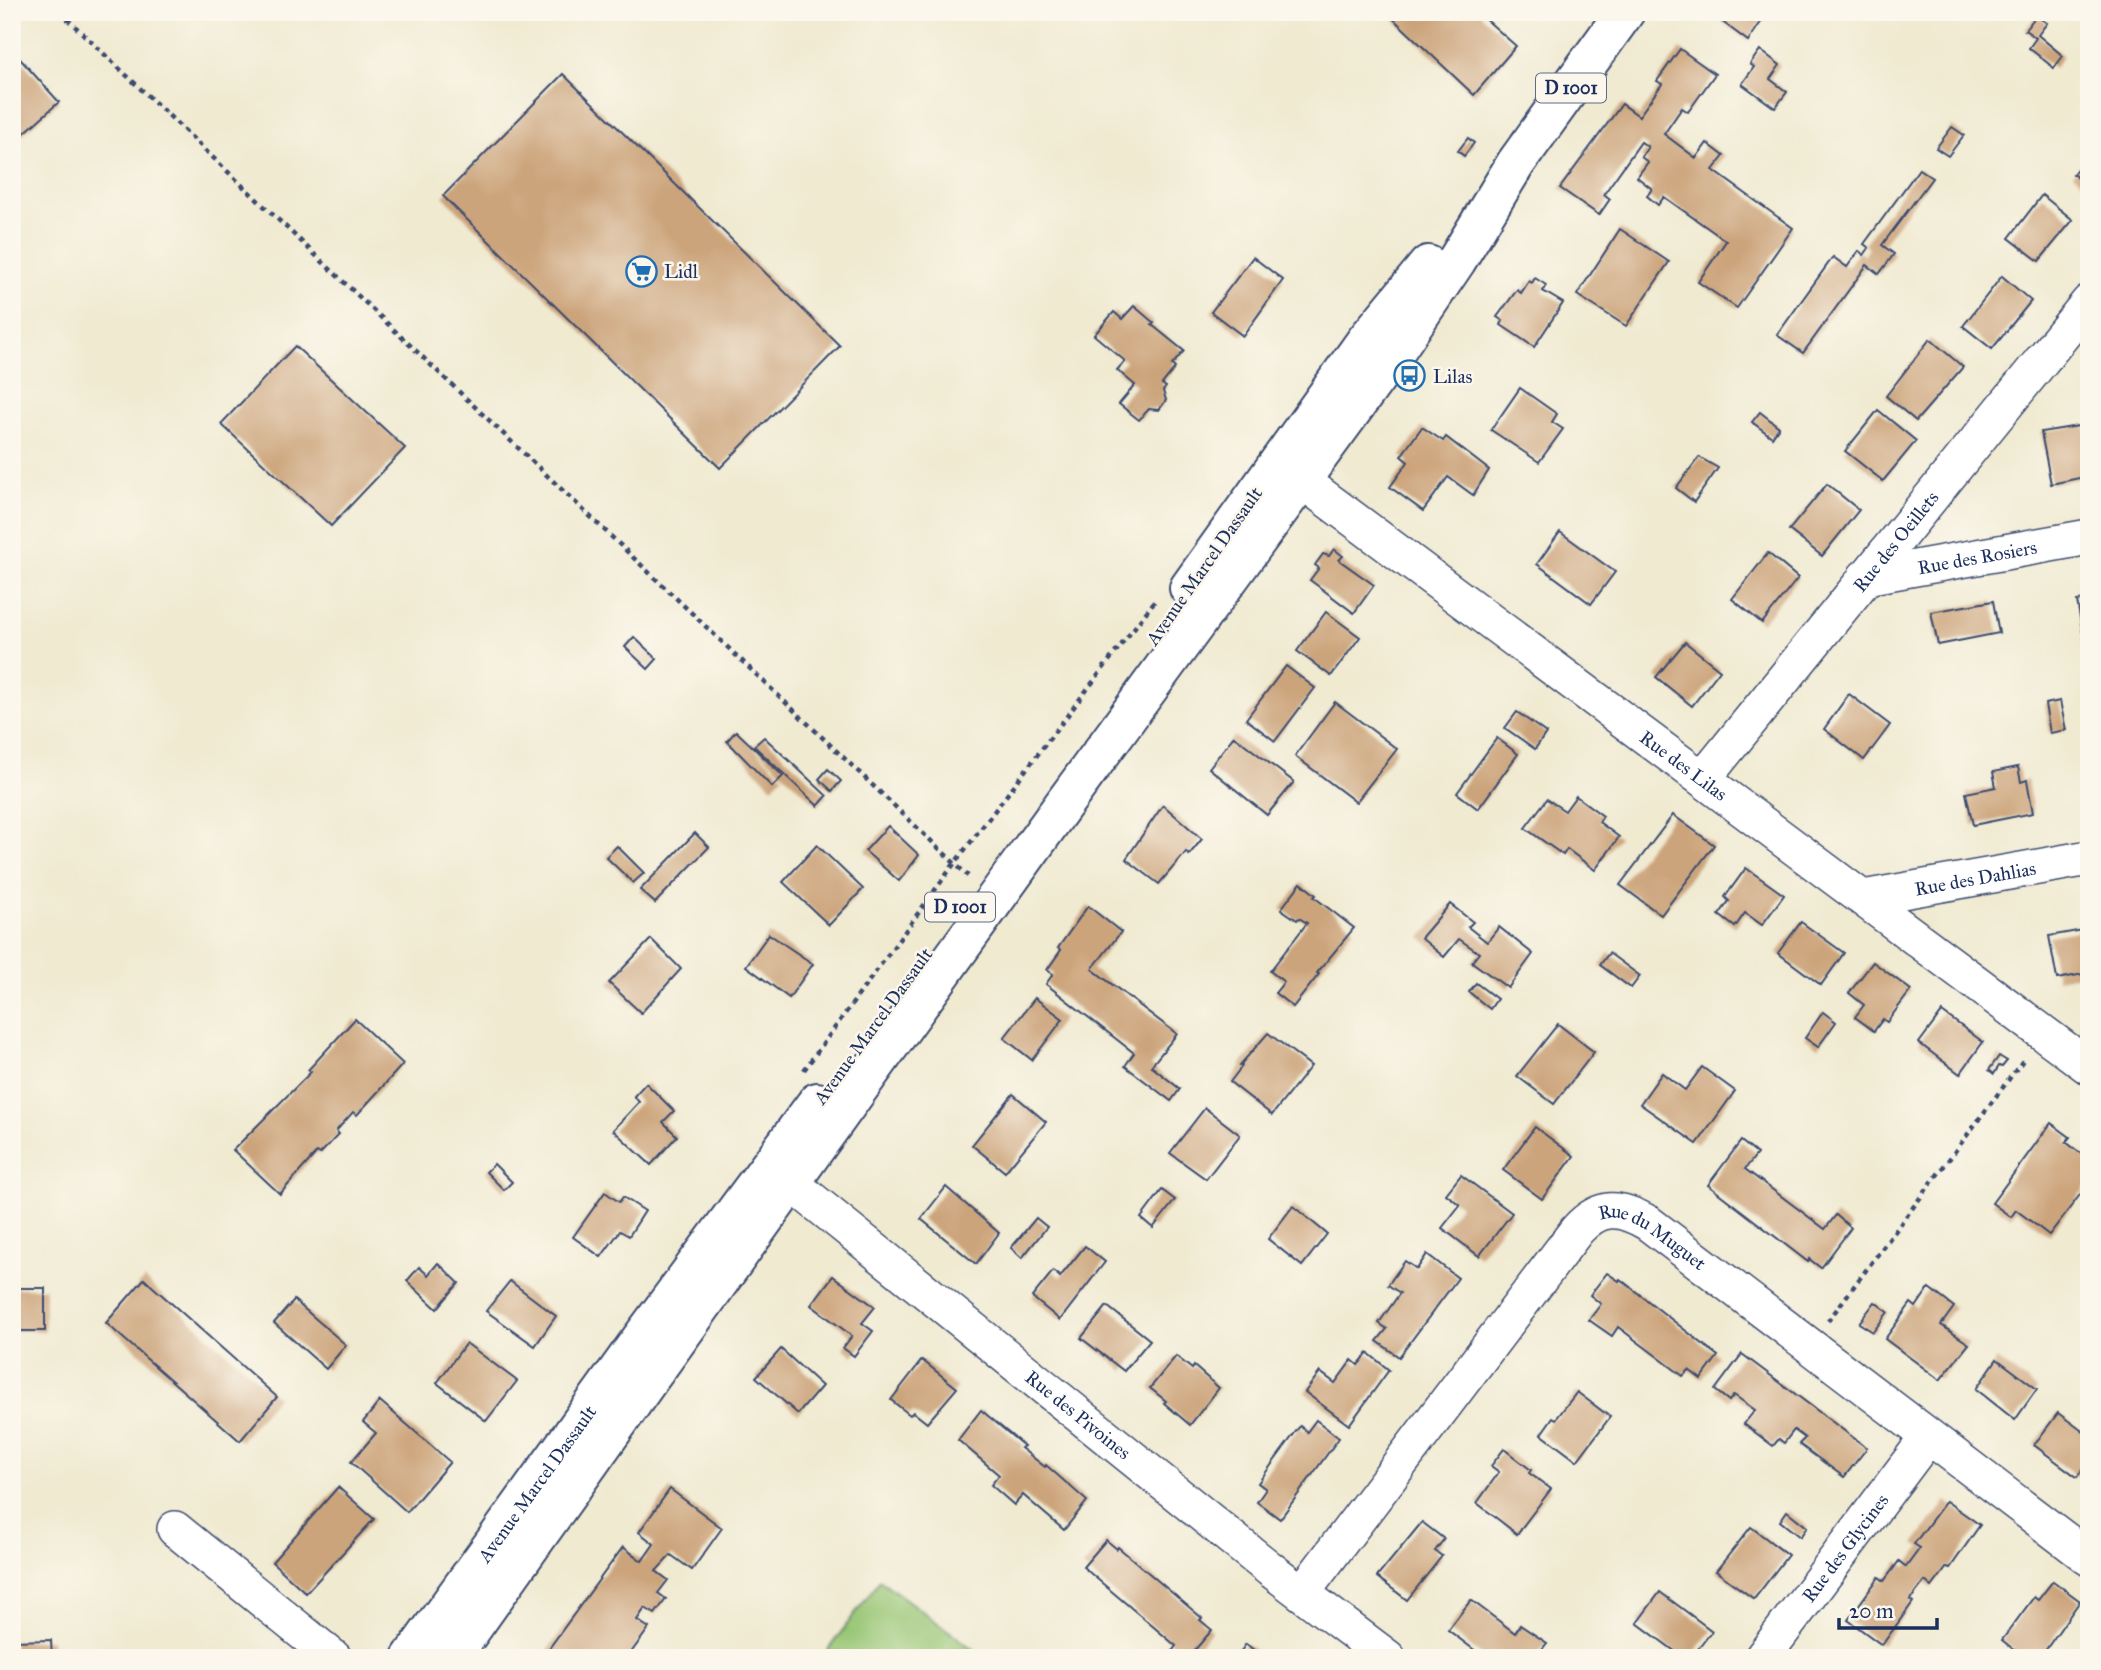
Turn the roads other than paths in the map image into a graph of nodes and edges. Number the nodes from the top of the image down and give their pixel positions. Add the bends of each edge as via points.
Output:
1 (1625, 12) edge
2 (2089, 302) edge
3 (1289, 471) junction
4 (2089, 537) edge
5 (1865, 577) junction
6 (1703, 779) junction
7 (2089, 858) edge
8 (1863, 898) junction
9 (2089, 1067) edge
10 (781, 1174) junction
11 (1928, 1437) junction
12 (175, 1529) dead end
13 (2089, 1558) edge
14 (1302, 1593) junction
15 (334, 1658) edge
16 (411, 1658) edge
17 (451, 1658) edge
18 (1388, 1658) edge
19 (1762, 1658) edge

1 - 3 main road, Avenue Marcel Dassault / D 1001 via 1516,163 1444,279
2 - 5 street, Rue des Oeillets
3 - 6 street, Rue des Lilas
3 - 10 main road, Avenue Marcel Dassault / D 1001 via 1063,805
3 - 10 main road, Avenue Marcel Dassault / D 1001 via 966,874
4 - 5 street, Rue des Rosiers
5 - 6 street, Rue des Oeillets
6 - 8 street, Rue des Lilas
7 - 8 street, Rue des Dahlias
8 - 9 street, Rue des Lilas
10 - 14 street, Rue des Pivoines
10 - 16 main road, Avenue Marcel Dassault / D 1001 via 635,1347
10 - 17 main road, Avenue Marcel Dassault / D 1001 via 657,1368
11 - 13 street, Rue du Muguet
11 - 14 street, Rue du Muguet via 1637,1217 1605,1210 1577,1230
11 - 19 street, Rue des Glycines
12 - 15 street
14 - 18 street, Rue des Pivoines

